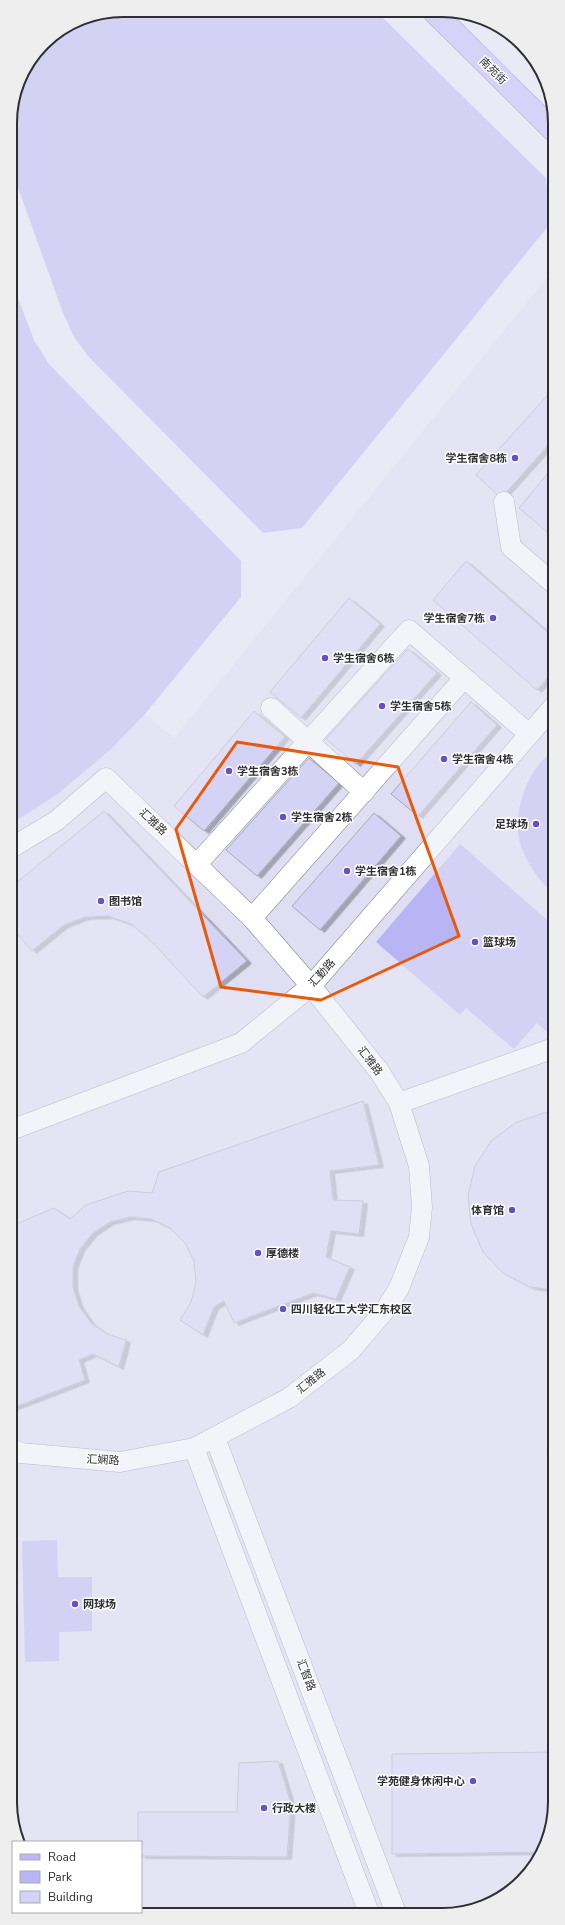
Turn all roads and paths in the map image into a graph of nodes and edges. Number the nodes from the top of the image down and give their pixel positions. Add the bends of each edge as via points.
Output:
1 (439, 17) edge
2 (548, 125) edge
3 (504, 502) dead end
4 (548, 579) edge
5 (464, 678) junction
6 (271, 708) dead end
7 (548, 713) edge
8 (529, 734) junction
9 (309, 742) junction
10 (364, 792) junction
11 (17, 844) edge
12 (197, 864) junction
13 (252, 918) junction
14 (311, 986) junction
15 (548, 1050) edge
16 (399, 1103) junction
17 (17, 1128) edge
18 (215, 1438) junction
19 (194, 1448) junction
20 (17, 1451) edge
21 (367, 1908) edge
22 (394, 1908) edge

1 - 2 main road, 南苑街
3 - 4 street via 511,547
5 - 8 street
5 - 9 street via 409,630
5 - 10 street
6 - 9 street
7 - 8 street, 汇勤路
8 - 14 street, 汇勤路
9 - 10 street
9 - 12 street
10 - 13 street
11 - 12 street, 汇雅路 via 56,821 106,778
12 - 13 street, 汇雅路
13 - 14 street, 汇雅路
14 - 16 street, 汇雅路 via 379,1071
14 - 17 street, 汇勤路 via 241,1043
15 - 16 street
16 - 18 street, 汇雅路 via 419,1166 422,1207 419,1237 399,1288 386,1309 351,1350 289,1398
18 - 19 street, 汇雅路
18 - 22 street, 汇智路
19 - 20 street, 汇娴路 via 120,1462
19 - 21 street

